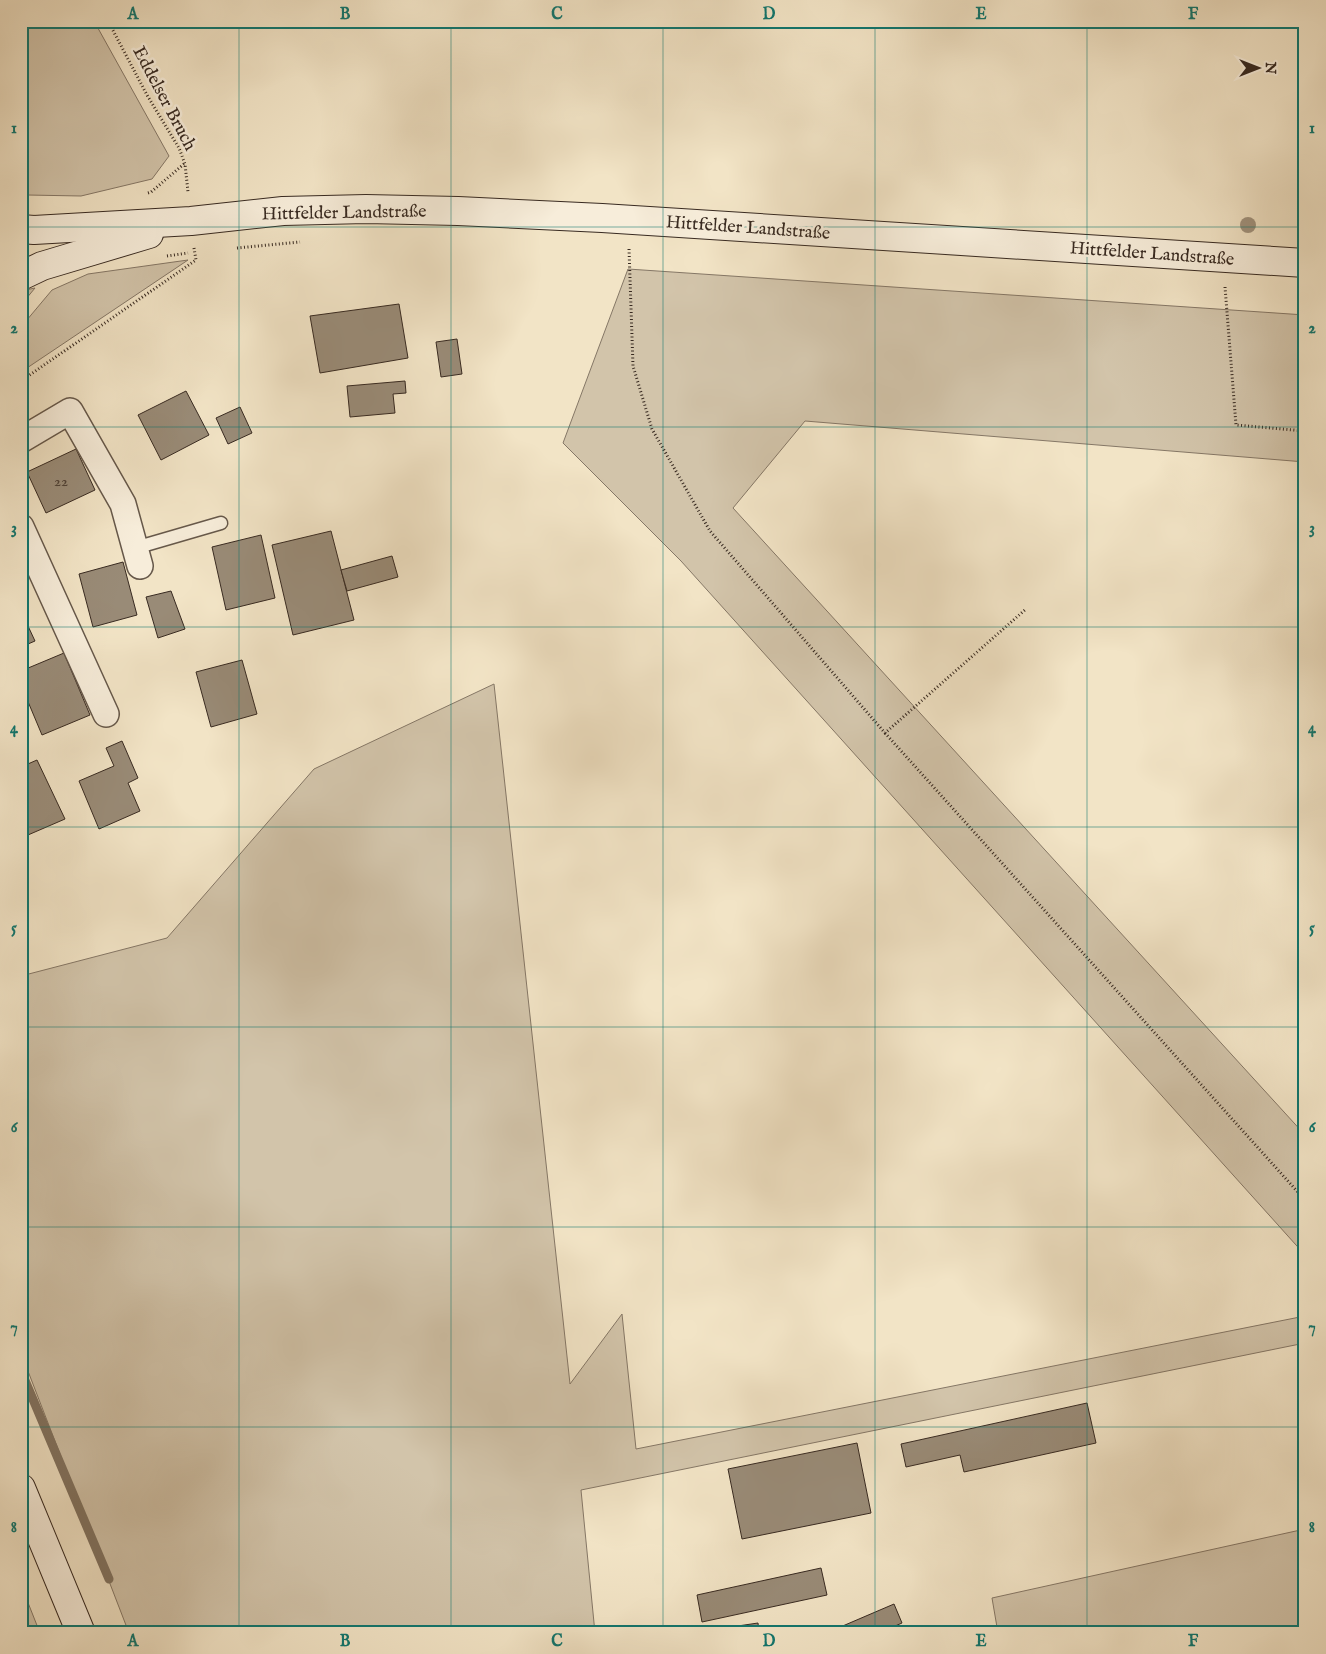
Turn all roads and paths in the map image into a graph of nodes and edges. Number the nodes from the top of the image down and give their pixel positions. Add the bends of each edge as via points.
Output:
1 (108, 21) edge
2 (191, 221) junction
3 (21, 229) edge
4 (629, 250) dead end
5 (195, 252) dead end
6 (1223, 257) junction
7 (1305, 262) edge
8 (21, 276) edge
9 (21, 381) edge
10 (1305, 431) edge
11 (21, 440) edge
12 (221, 523) dead end
13 (21, 527) edge
14 (138, 557) joint
15 (1026, 609) dead end
16 (106, 714) dead end
17 (886, 733) junction
18 (1305, 1200) edge
19 (21, 1488) edge
20 (81, 1633) edge

1 - 2 path, Eddelser Bruch via 179,148 185,164
2 - 3 main road, Hittfelder Landstraße
2 - 6 main road, Hittfelder Landstraße via 283,211 458,211
2 - 8 main road, Hittfelder Landstraße via 42,266
4 - 17 path via 633,366 652,429 710,532
5 - 9 path via 196,260
6 - 7 main road, Hittfelder Landstraße
6 - 10 path via 1236,425
11 - 14 street via 70,411 123,504
12 - 14 lane
13 - 16 street
15 - 17 path
17 - 18 path
19 - 20 main road

